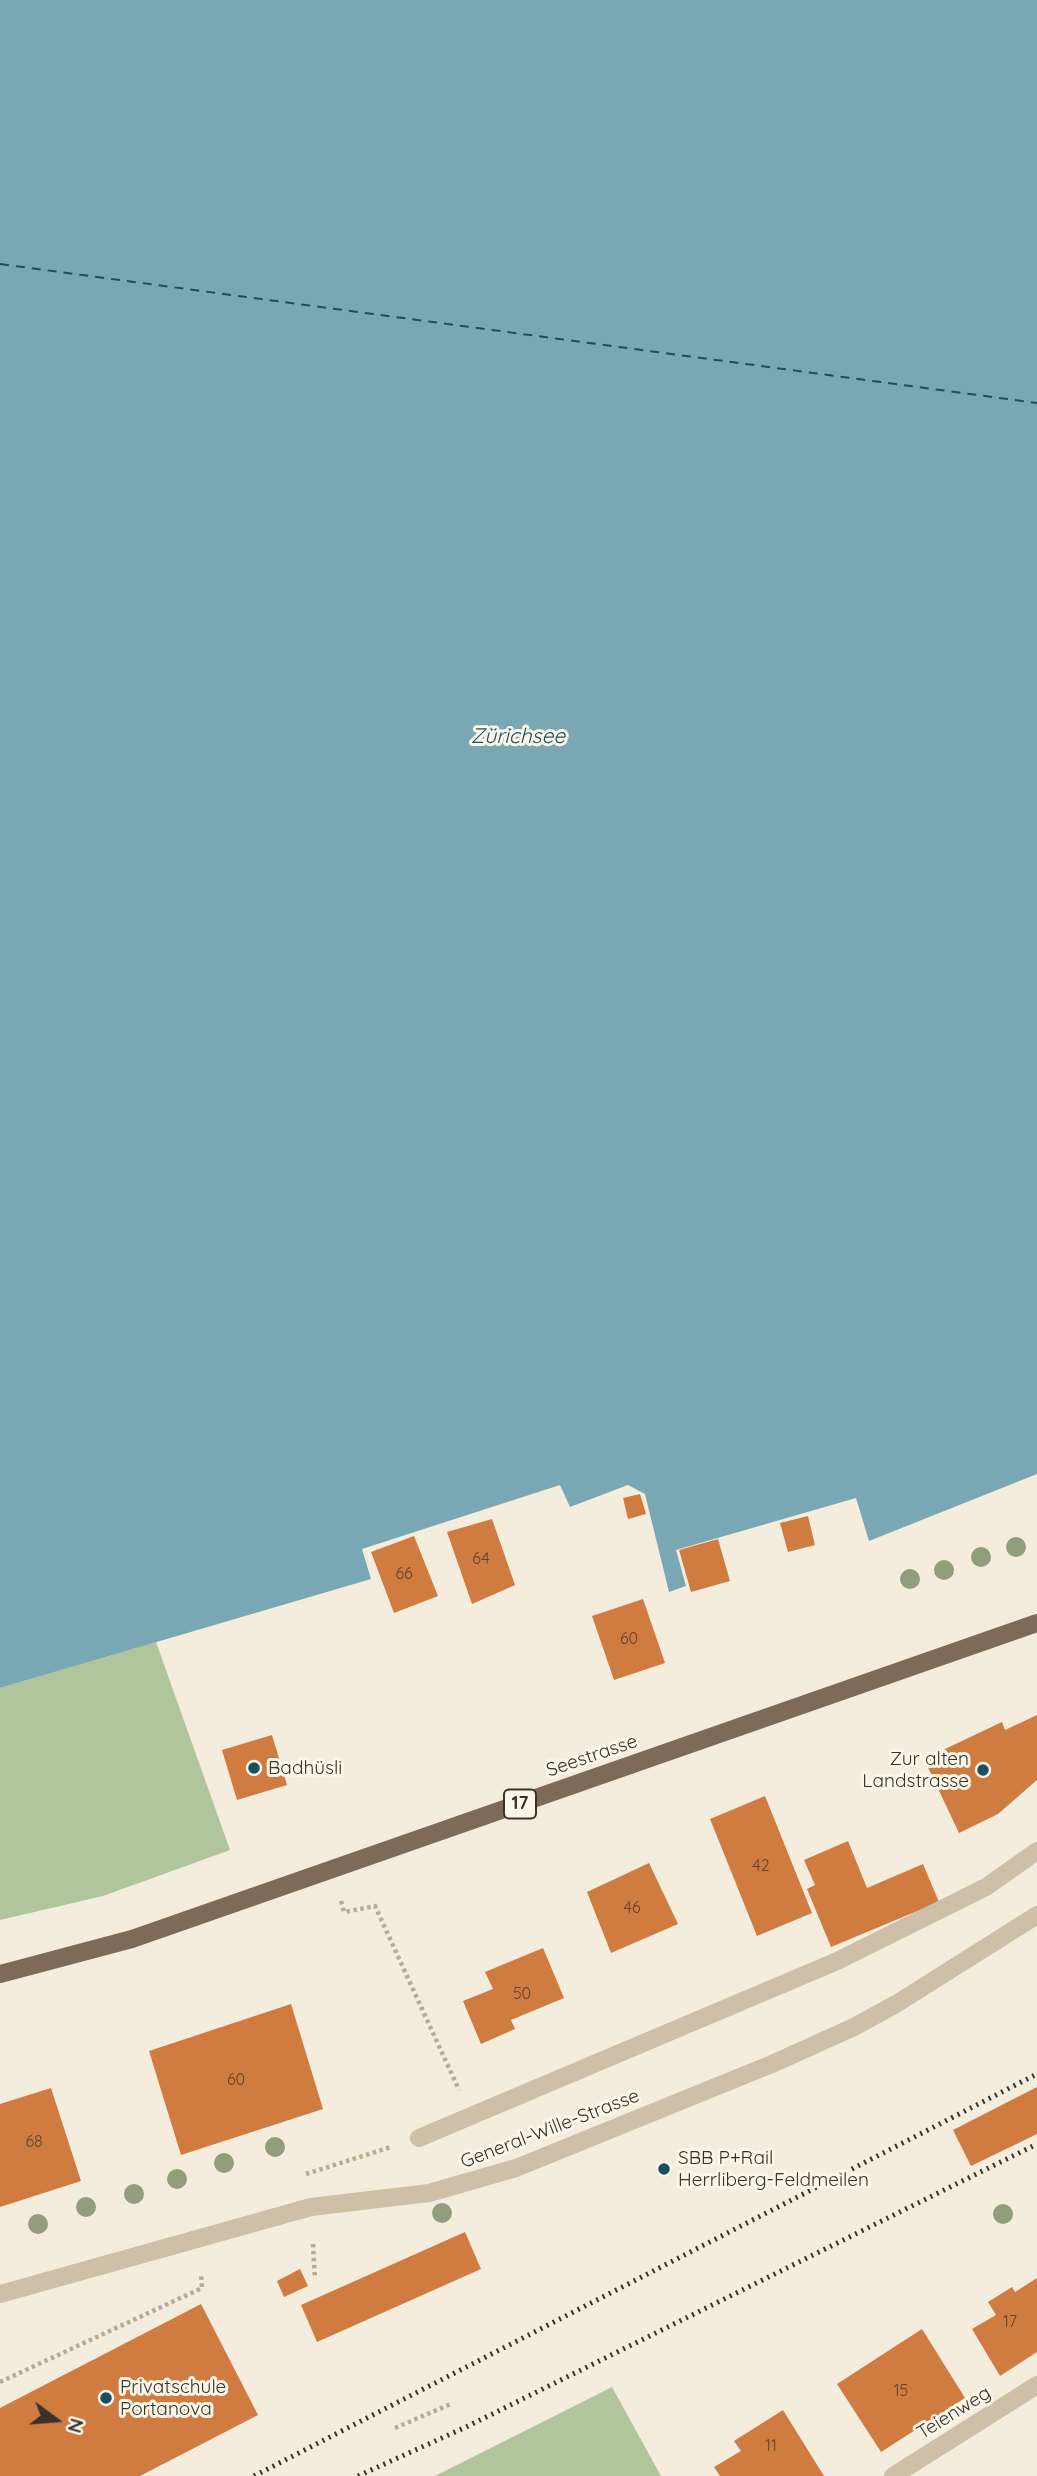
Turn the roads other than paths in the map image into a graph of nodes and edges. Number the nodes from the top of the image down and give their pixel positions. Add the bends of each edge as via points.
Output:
1 (1037, 1623) edge
2 (1037, 1851) edge
3 (1037, 1915) edge
4 (0, 1975) edge
5 (419, 2138) road end
6 (0, 2294) edge
7 (1037, 2385) edge
8 (893, 2476) edge

1 - 4 main road, Seestrasse / 17 via 144,1934
2 - 5 street via 986,1887 835,1962
3 - 6 street, General-Wille-Strasse via 854,2026 516,2168 429,2193 311,2207
7 - 8 street, Teienweg

